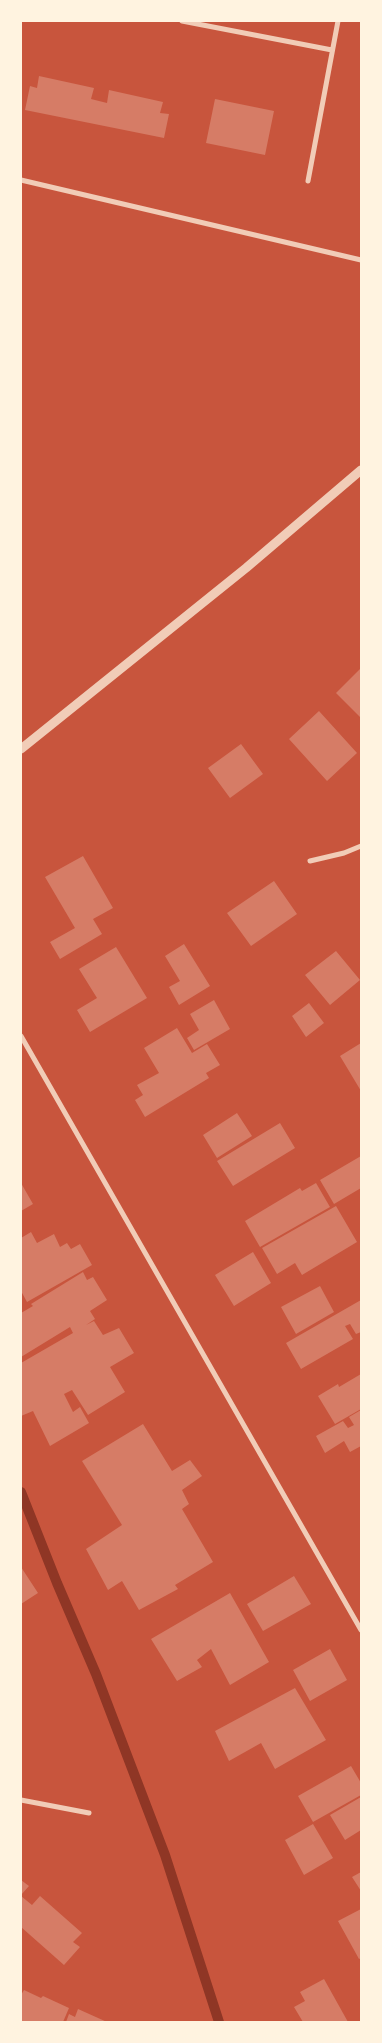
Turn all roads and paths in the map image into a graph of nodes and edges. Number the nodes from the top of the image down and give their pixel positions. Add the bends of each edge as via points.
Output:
1 (182, 21) edge
2 (338, 21) edge
3 (332, 50) junction
4 (21, 180) edge
5 (308, 181) dead end
6 (361, 260) edge
7 (361, 470) edge
8 (21, 749) edge
9 (361, 846) edge
10 (310, 861) dead end
11 (21, 1036) edge
12 (361, 1630) edge
13 (21, 1800) edge
14 (89, 1814) dead end

1 - 3 street
2 - 3 street
3 - 5 street
4 - 6 street
7 - 8 street via 246,568
9 - 10 street
11 - 12 street
13 - 14 street

